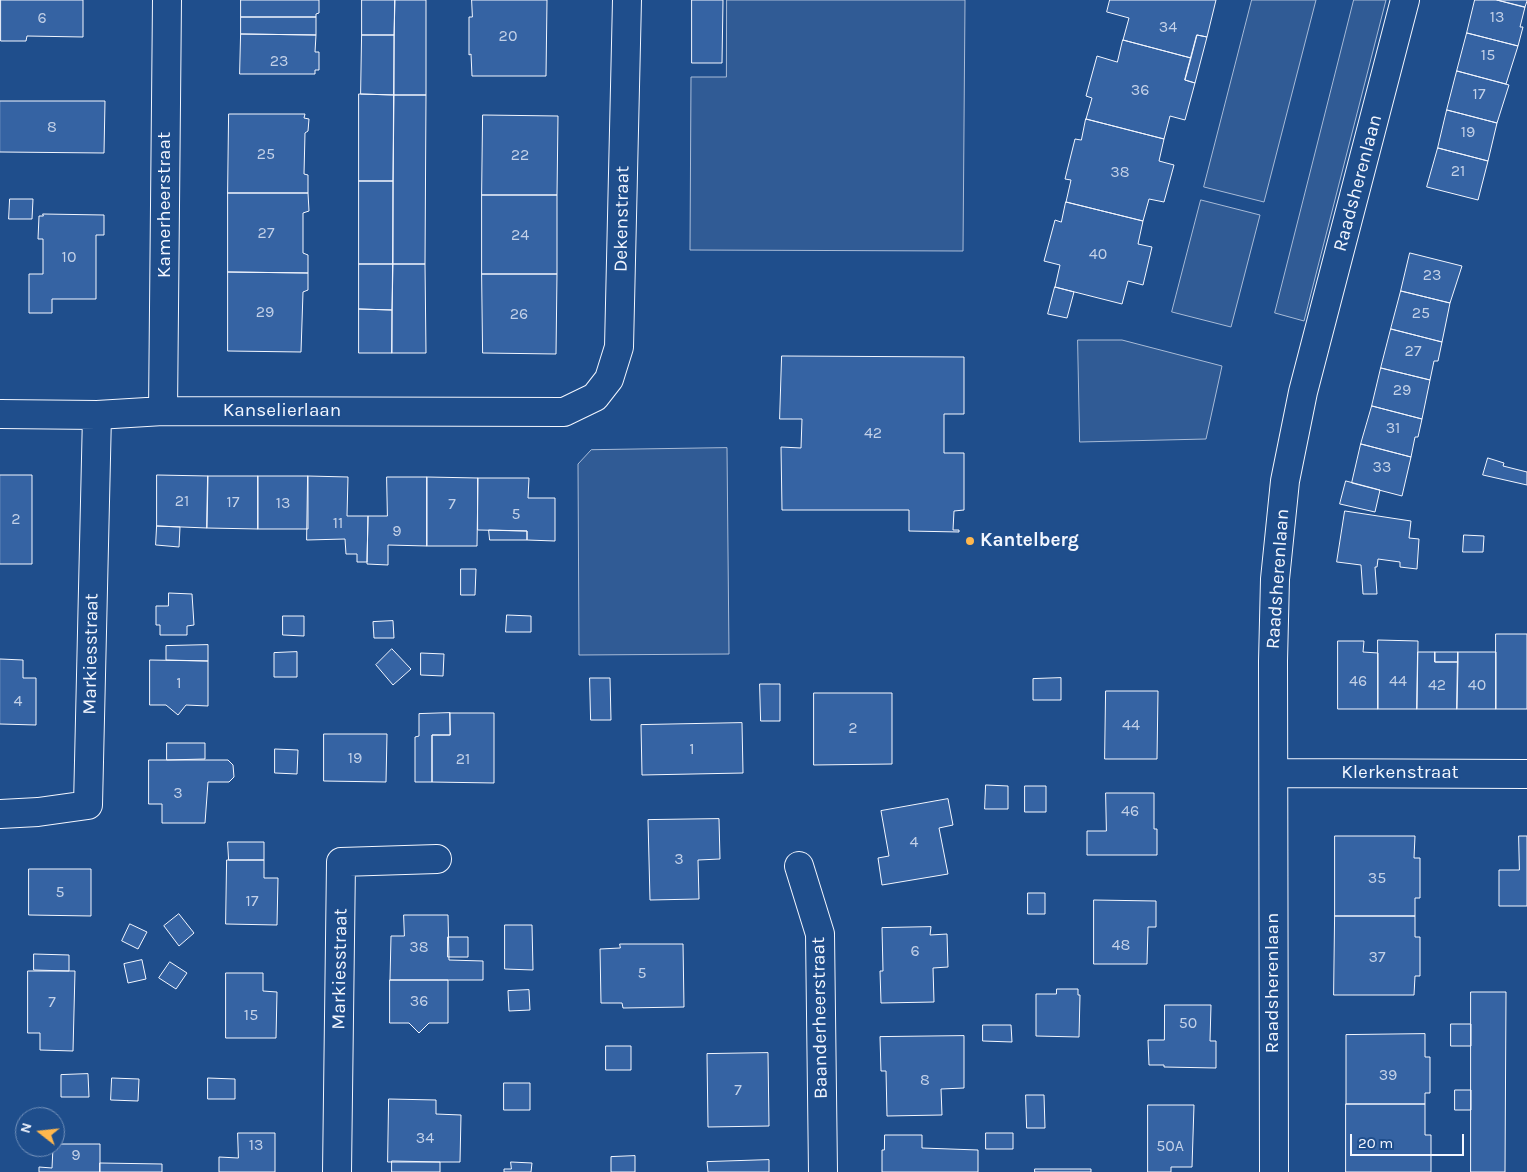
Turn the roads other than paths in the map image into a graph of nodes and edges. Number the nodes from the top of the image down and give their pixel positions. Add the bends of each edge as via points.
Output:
1 (167, 0) edge
2 (627, 0) edge
3 (1405, 0) edge
4 (163, 411) junction
5 (564, 412) joint
6 (0, 414) edge
7 (97, 415) junction
8 (1274, 773) junction
9 (1527, 774) edge
10 (0, 814) edge
11 (437, 859) dead end
12 (799, 866) dead end
13 (337, 1172) edge
14 (823, 1172) edge
15 (1274, 1172) edge

1 - 4 street, Kamerheerstraat
2 - 5 street, Dekenstraat via 619,347 609,379 595,397
3 - 8 street, Raadsherenlaan via 1303,392 1285,480 1275,579
4 - 5 street, Kanselierlaan
4 - 7 street, Kanselierlaan
6 - 7 street, Kanselierlaan
7 - 10 street, Markiesstraat via 88,804
8 - 9 street, Klerkenstraat
8 - 15 street, Raadsherenlaan
11 - 13 street, Markiesstraat via 341,862
12 - 14 street, Baanderheerstraat via 820,934

